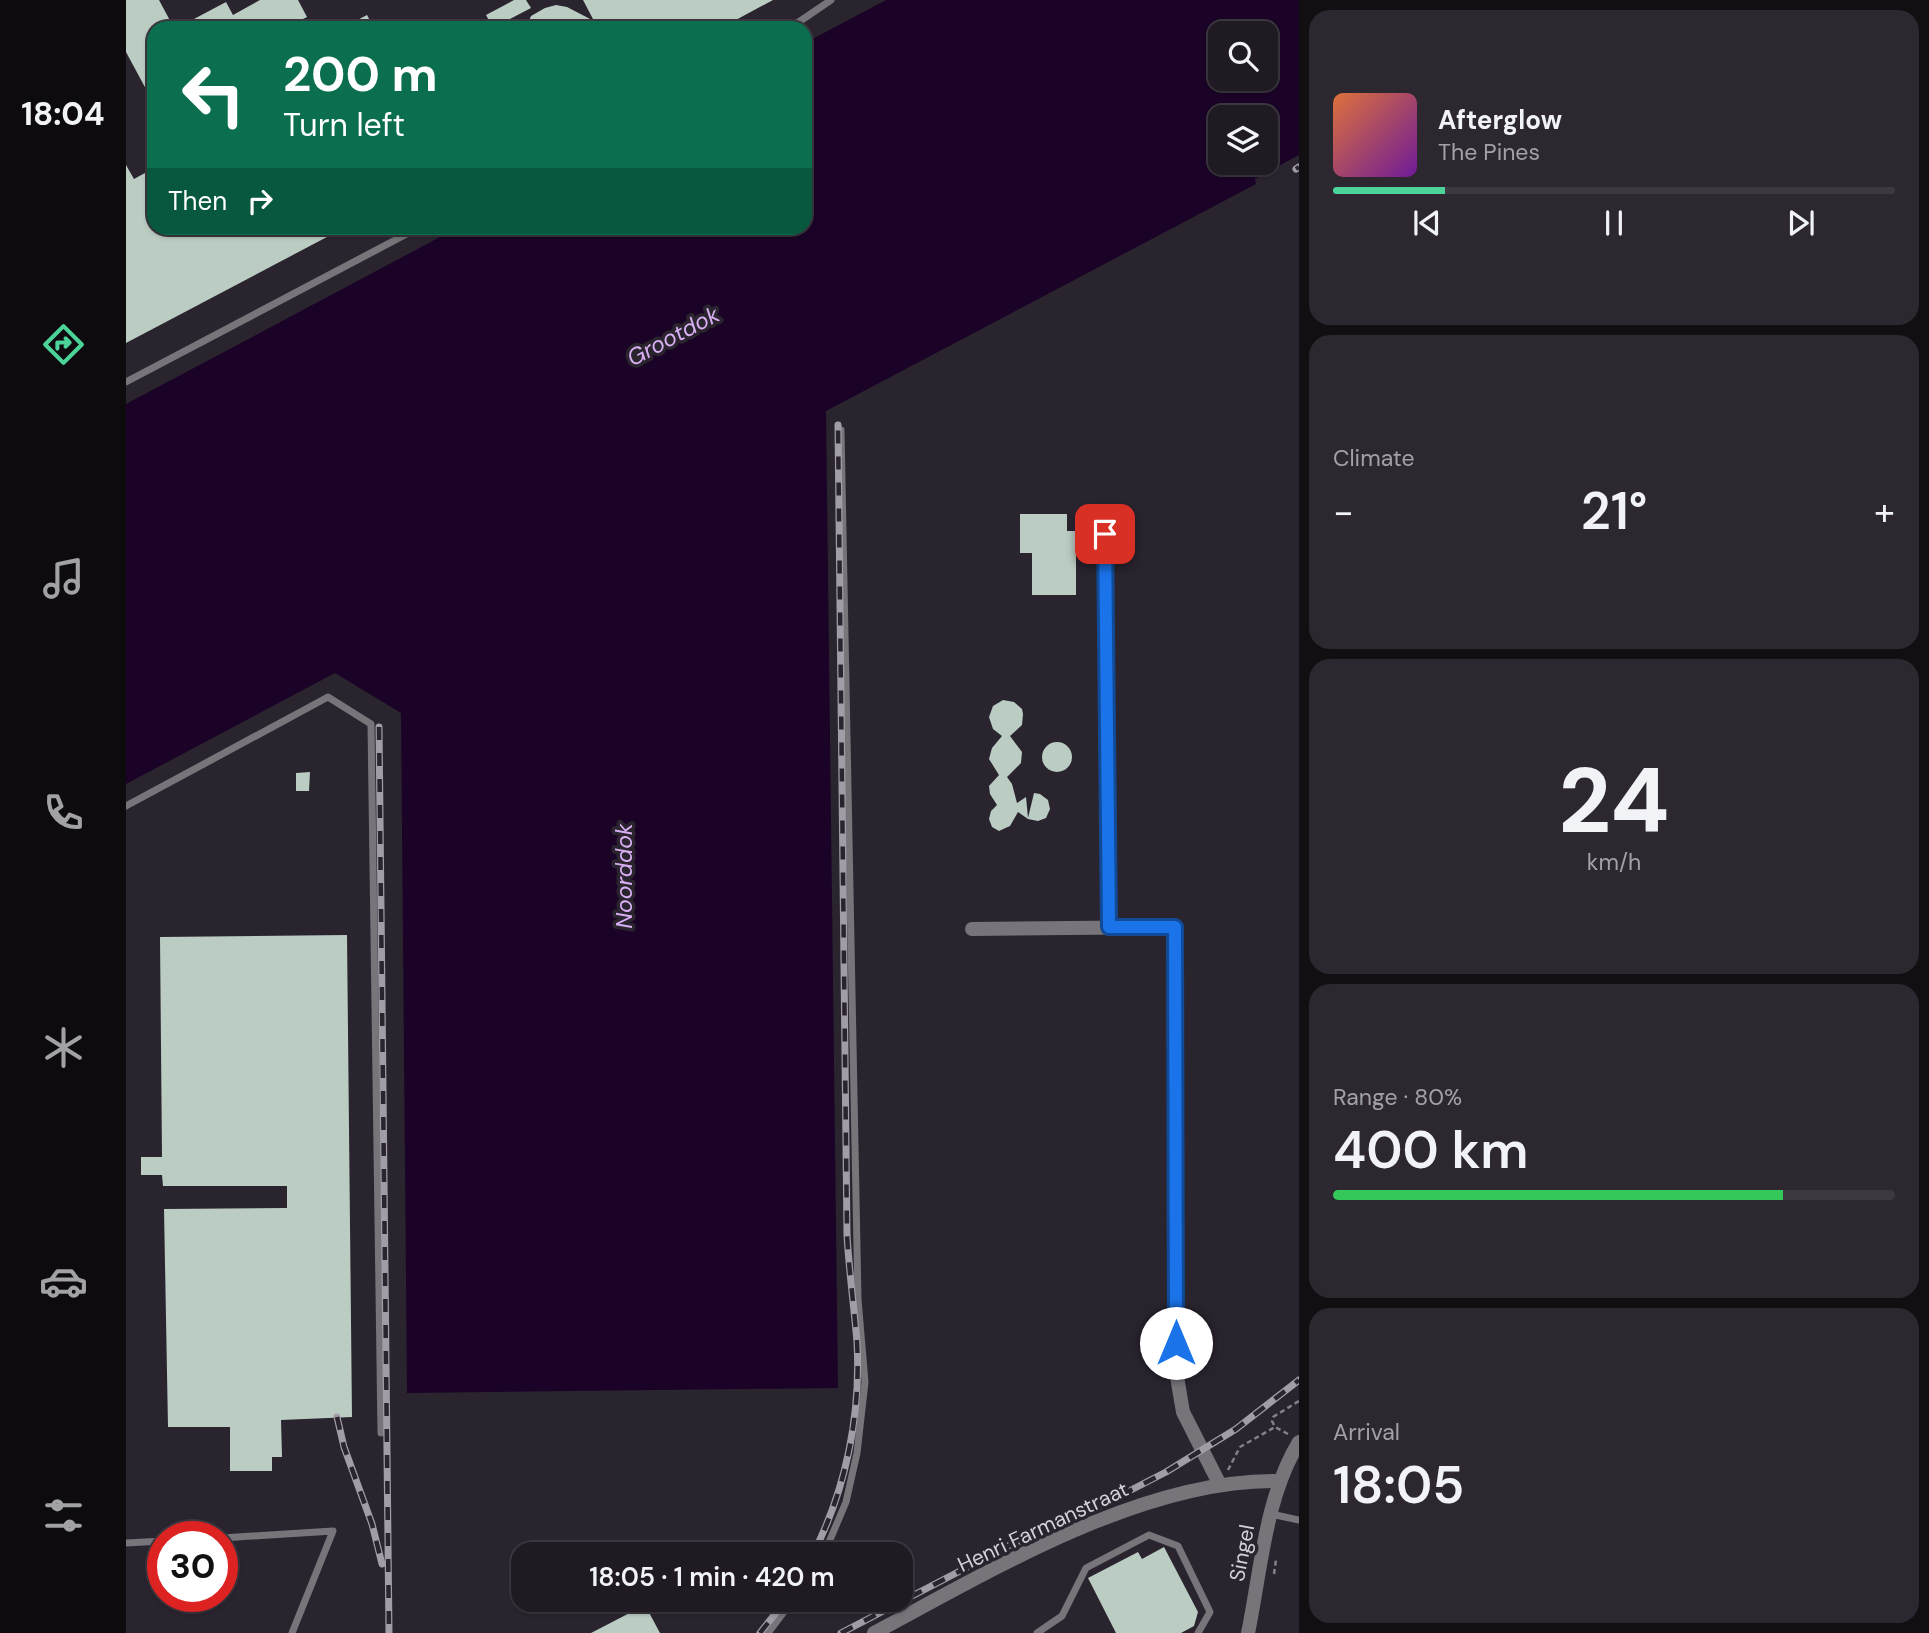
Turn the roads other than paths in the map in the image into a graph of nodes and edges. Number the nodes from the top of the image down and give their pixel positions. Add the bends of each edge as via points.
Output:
1 (831, 0) edge
2 (800, 21) edge
3 (405, 235) edge
4 (126, 382) edge
5 (841, 430) dead end
6 (1105, 534) dead end
7 (126, 806) edge
8 (1109, 927) junction
9 (972, 929) dead end
10 (381, 1433) dead end
11 (1294, 1438) edge
12 (1280, 1481) junction
13 (1220, 1485) junction
14 (1271, 1514) junction
15 (1299, 1520) edge
16 (238, 1537) edge
17 (147, 1542) edge
18 (829, 1542) edge
19 (126, 1544) edge
20 (784, 1612) edge
21 (292, 1633) edge
22 (768, 1633) edge
23 (874, 1633) edge
24 (1037, 1633) edge
25 (1198, 1633) edge
26 (1248, 1633) edge

1 - 2 lane
3 - 4 lane
5 - 18 lane via 864,1382 855,1465
6 - 8 street
7 - 10 lane via 328,697 371,724
8 - 9 street
8 - 13 street via 1175,927 1176,1371 1183,1412
11 - 12 street, Singel
12 - 13 street, Henri Farmanstraat
12 - 14 street, Singel
13 - 23 street, Henri Farmanstraat via 1138,1505 1056,1539
14 - 15 lane
14 - 26 street, Singel
16 - 21 lane via 333,1531
17 - 19 lane
20 - 22 lane
24 - 25 lane via 1062,1616 1086,1568 1149,1535 1178,1546 1210,1612

